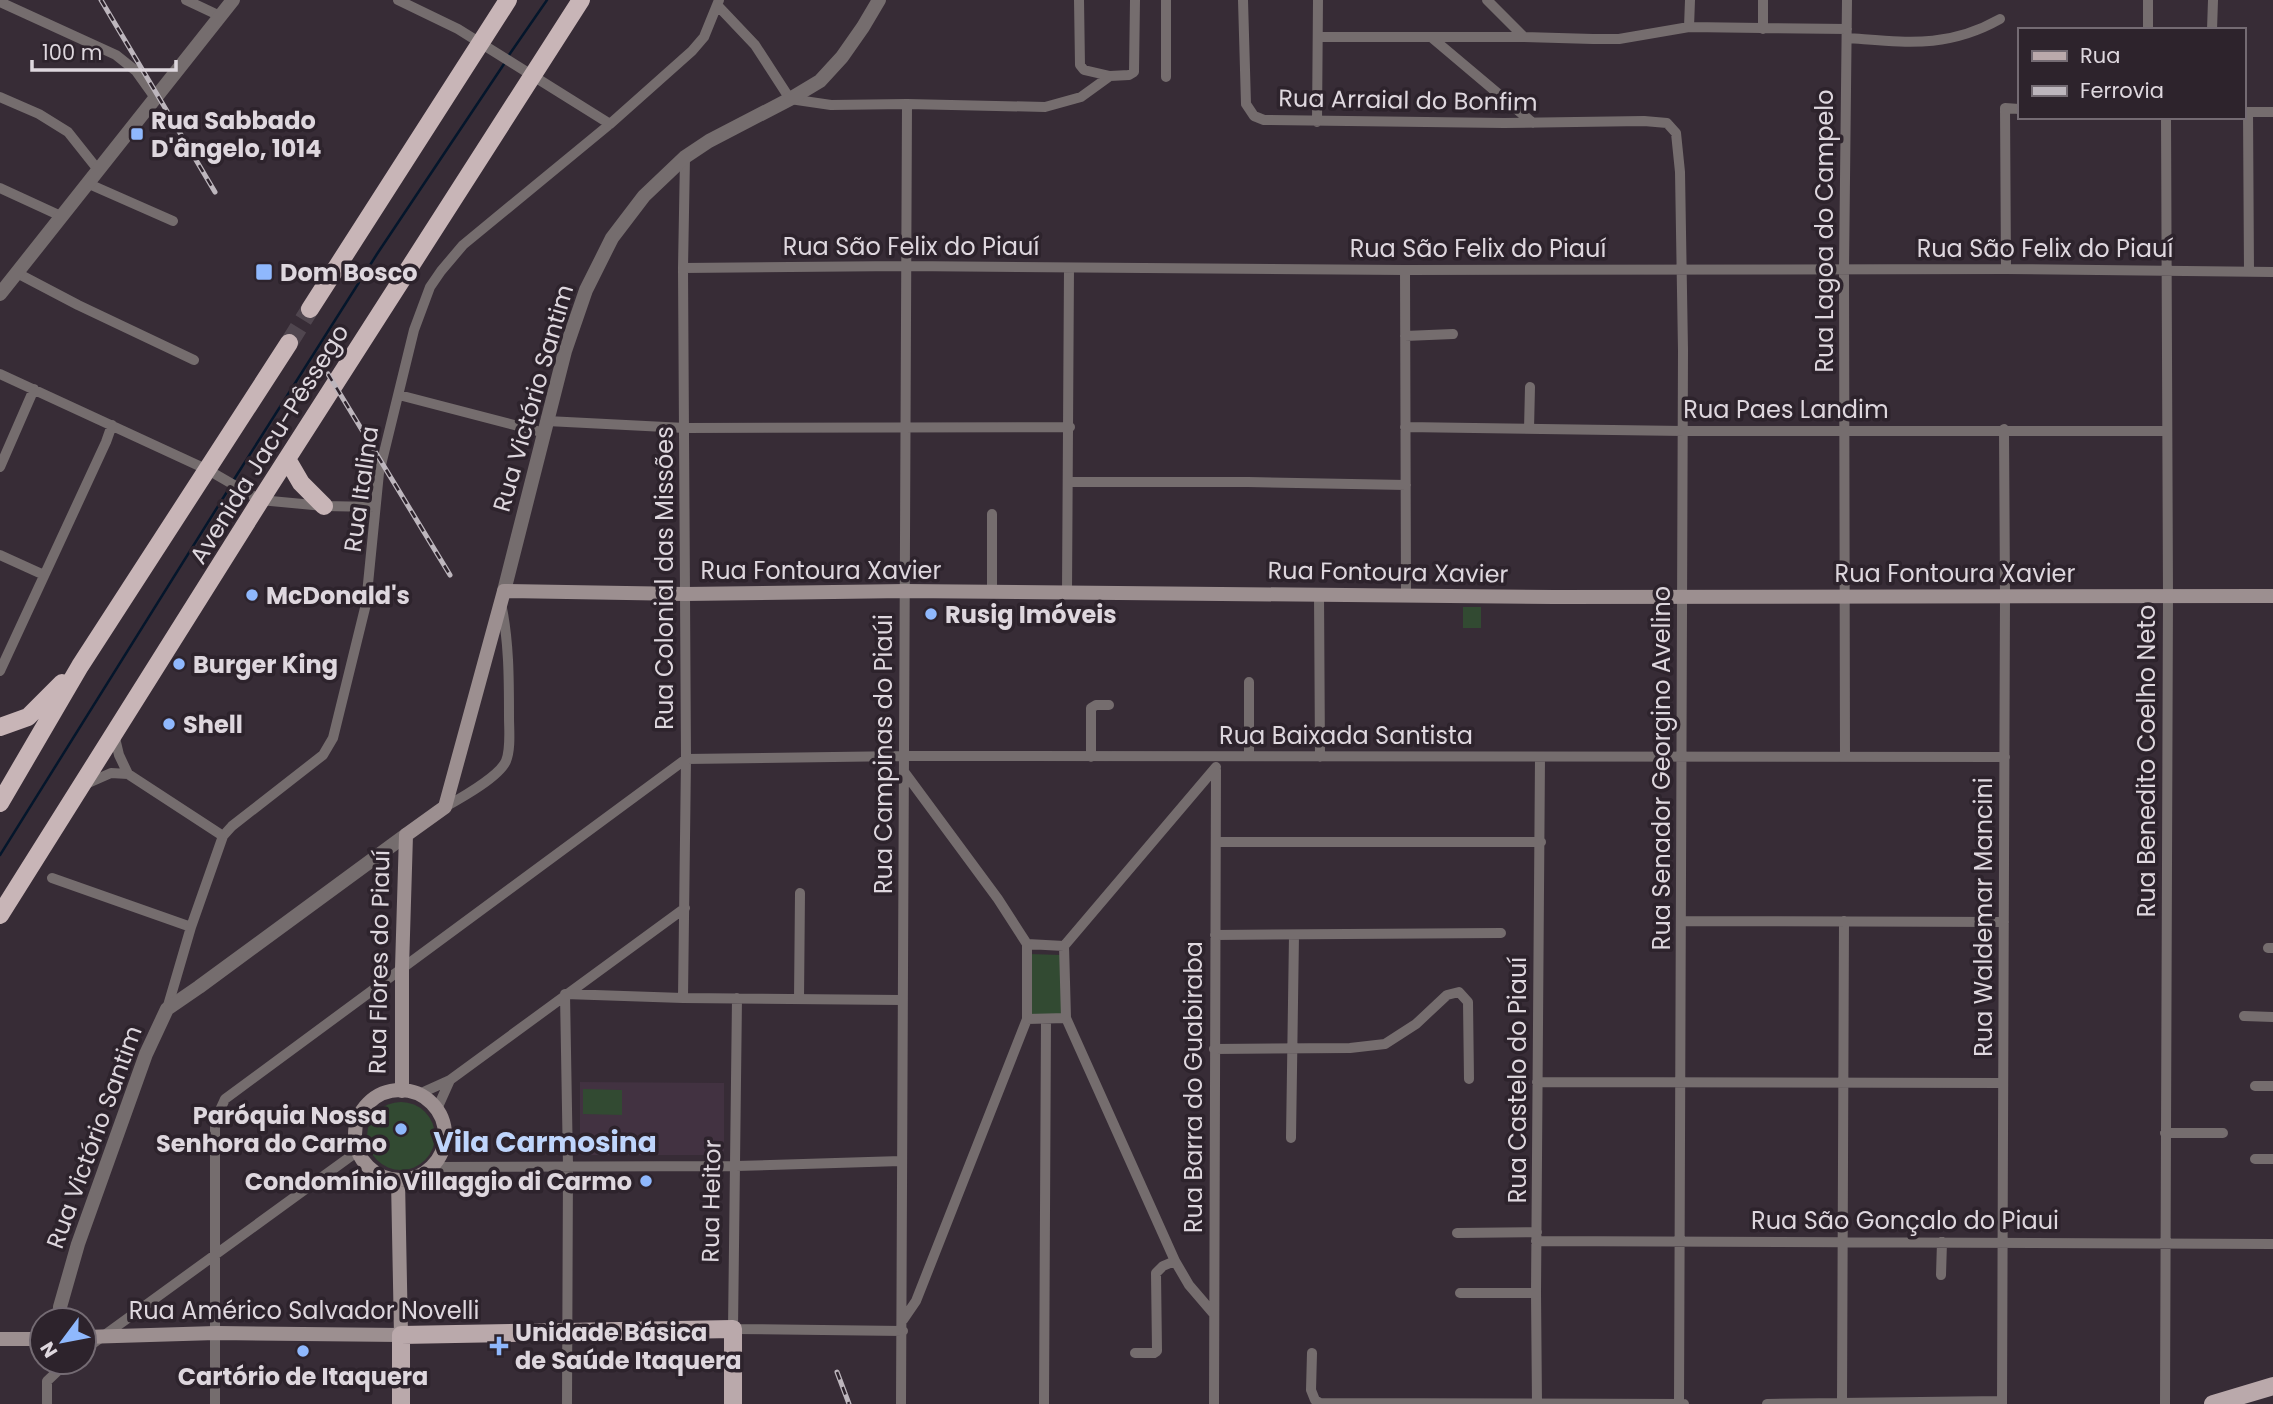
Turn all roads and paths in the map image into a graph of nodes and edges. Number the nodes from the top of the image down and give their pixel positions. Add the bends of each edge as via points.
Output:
1 (186, 0) edge
2 (233, 0) edge
3 (398, 0) edge
4 (508, 0) edge
5 (581, 0) edge
6 (878, 0) edge
7 (1079, 0) edge
8 (1135, 0) edge
9 (1166, 0) edge
10 (1243, 0) edge
11 (1318, 0) edge
12 (1487, 0) edge
13 (1690, 0) edge
14 (1763, 0) edge
15 (1847, 0) edge
16 (2148, 0) edge
17 (2213, 0) edge
18 (0, 2) edge
19 (718, 3) edge
20 (220, 16) junction
21 (2000, 19) dead end
22 (1689, 27) junction
23 (2147, 28) edge
24 (2212, 28) edge
25 (1763, 29) junction
26 (1847, 34) junction
27 (1319, 37) junction
28 (1431, 37) junction
29 (1524, 37) junction
30 (489, 47) junction
31 (528, 72) junction
32 (1110, 76) junction
33 (1166, 77) dead end
34 (0, 97) edge
35 (156, 99) junction
36 (790, 99) junction
37 (906, 104) junction
38 (2018, 109) edge
39 (2245, 112) edge
40 (2273, 112) edge
41 (2166, 119) edge
42 (1317, 122) junction
43 (1533, 123) junction
44 (610, 124) junction
45 (1676, 133) joint
46 (685, 157) junction
47 (99, 171) junction
48 (89, 184) junction
49 (0, 188) edge
50 (63, 217) junction
51 (173, 221) dead end
52 (904, 266) junction
53 (683, 268) junction
54 (1069, 268) junction
55 (1681, 269) junction
56 (1844, 269) junction
57 (2006, 269) junction
58 (1405, 270) junction
59 (2167, 270) junction
60 (17, 272) junction
61 (2249, 272) junction
62 (2273, 272) edge
63 (2, 289) edge
64 (310, 309) tunnel mouth
65 (1453, 334) dead end
66 (1405, 336) junction
67 (289, 343) tunnel mouth
68 (194, 360) dead end
69 (0, 374) edge
70 (1531, 387) dead end
71 (34, 390) junction
72 (399, 396) junction
73 (112, 425) junction
74 (546, 427) junction
75 (1070, 427) junction
76 (1405, 427) junction
77 (685, 428) junction
78 (905, 428) junction
79 (1529, 429) junction
80 (2004, 429) junction
81 (1844, 430) junction
82 (1683, 431) junction
83 (2167, 431) junction
84 (287, 459) junction
85 (0, 467) edge
86 (214, 473) junction
87 (1069, 482) junction
88 (1406, 485) junction
89 (255, 497) junction
90 (324, 506) junction
91 (375, 507) junction
92 (992, 513) dead end
93 (0, 555) edge
94 (44, 575) junction
95 (905, 592) junction
96 (992, 592) junction
97 (1067, 593) junction
98 (685, 594) junction
99 (1319, 594) junction
100 (2005, 595) junction
101 (2168, 595) junction
102 (1406, 596) junction
103 (1682, 596) junction
104 (1845, 596) junction
105 (2273, 596) edge
106 (502, 597) junction
107 (80, 666) junction
108 (0, 671) edge
109 (1249, 682) dead end
110 (1109, 705) dead end
111 (0, 727) edge
112 (114, 734) junction
113 (905, 756) junction
114 (1218, 756) junction
115 (1249, 756) junction
116 (1682, 756) junction
117 (1845, 756) junction
118 (1091, 757) junction
119 (1320, 757) junction
120 (1540, 757) junction
121 (2005, 757) junction
122 (686, 759) junction
123 (1216, 770) junction
124 (905, 772) junction
125 (128, 774) junction
126 (81, 787) junction
127 (0, 803) edge
128 (445, 807) junction
129 (406, 835) junction
130 (223, 836) junction
131 (1216, 842) junction
132 (1541, 842) junction
133 (52, 878) dead end
134 (800, 893) dead end
135 (685, 908) junction
136 (0, 915) edge
137 (1681, 921) junction
138 (1844, 921) junction
139 (2004, 922) junction
140 (191, 927) junction
141 (1501, 933) dead end
142 (1215, 935) junction
143 (1294, 935) junction
144 (1027, 944) junction
145 (1064, 946) junction
146 (402, 968) junction
147 (565, 994) junction
148 (683, 998) junction
149 (737, 999) junction
150 (800, 999) junction
151 (902, 1000) junction
152 (168, 1001) junction
153 (2244, 1016) dead end
154 (2273, 1017) edge
155 (1066, 1018) junction
156 (1027, 1019) junction
157 (1046, 1019) junction
158 (1292, 1047) junction
159 (1214, 1049) junction
160 (1469, 1079) dead end
161 (450, 1080) junction
162 (1842, 1081) junction
163 (1537, 1082) junction
164 (1681, 1082) junction
165 (2003, 1083) junction
166 (2255, 1086) dead end
167 (2273, 1086) edge
168 (402, 1091) junction
169 (419, 1094) junction
170 (437, 1110) junction
171 (2165, 1133) junction
172 (2223, 1133) dead end
173 (1291, 1138) dead end
174 (358, 1151) junction
175 (2255, 1159) dead end
176 (2273, 1159) edge
177 (901, 1161) junction
178 (568, 1166) junction
179 (736, 1166) junction
180 (432, 1167) junction
181 (398, 1180) junction
182 (1457, 1233) dead end
183 (1537, 1237) junction
184 (1679, 1240) junction
185 (1842, 1241) junction
186 (1942, 1242) junction
187 (2002, 1242) junction
188 (2165, 1243) junction
189 (2273, 1244) edge
190 (215, 1256) junction
191 (1175, 1261) junction
192 (1941, 1275) dead end
193 (1460, 1293) dead end
194 (1536, 1293) junction
195 (60, 1306) edge
196 (1213, 1313) junction
197 (903, 1326) junction
198 (733, 1329) junction
199 (568, 1332) junction
200 (216, 1333) junction
201 (106, 1335) junction
202 (401, 1335) junction
203 (98, 1336) edge
204 (0, 1339) edge
205 (28, 1339) edge
206 (98, 1340) edge
207 (1135, 1353) dead end
208 (1312, 1353) dead end
209 (52, 1376) edge
210 (2273, 1386) edge
211 (2002, 1402) edge
212 (1842, 1403) edge
213 (47, 1404) edge
214 (215, 1404) edge
215 (401, 1404) edge
216 (567, 1404) edge
217 (733, 1404) edge
218 (901, 1404) edge
219 (1044, 1404) edge
220 (1214, 1404) edge
221 (1404, 1404) edge
222 (1537, 1404) edge
223 (1681, 1404) edge
224 (1767, 1404) edge
225 (2165, 1404) edge
226 (2213, 1404) edge

1 - 20 street
2 - 20 street
3 - 30 street
4 - 30 highway, Avenida Jacu-Pêssego
5 - 31 highway, Avenida Jacu-Pêssego
6 - 36 street, Rua Victório Santim via 830,71
7 - 32 street via 1080,65
8 - 32 street via 1134,72
9 - 33 street
10 - 42 street, Rua Arraial do Bonfim via 1248,110 1264,120
11 - 27 street
12 - 29 street
13 - 22 street
14 - 25 street
15 - 26 street, Rua Lagoa do Campelo
16 - 23 street
17 - 24 street
18 - 35 street via 116,55 136,71
19 - 36 street via 755,45
19 - 44 street, Rua Italina via 704,37 692,51
20 - 35 street
21 - 26 street via 1969,34 1933,41
22 - 25 street
22 - 29 street via 1619,39
25 - 26 street
26 - 56 street, Rua Lagoa do Campelo
27 - 28 street
27 - 42 street
28 - 29 street
28 - 43 street
30 - 31 street
30 - 64 highway, Avenida Jacu-Pêssego
31 - 44 street
31 - 84 highway, Avenida Jacu-Pêssego
32 - 37 street via 1081,97 1045,107
34 - 47 street via 68,132
35 - 47 street
36 - 37 street via 831,105
36 - 46 street, Rua Victório Santim
37 - 52 street, Rua Campinas do Piaúi
38 - 57 street via 2005,108
39 - 40 street
39 - 61 street
41 - 59 street, Rua Benedito Coelho Neto
42 - 43 street, Rua Arraial do Bonfim
43 - 45 street, Rua Arraial do Bonfim via 1658,121
44 - 72 street, Rua Italina via 463,245 440,271 418,318
45 - 55 street, Rua Senador Georgino Avelino
46 - 53 street, Rua Colonial das Missões
46 - 74 street, Rua Victório Santim via 625,218 599,262 575,318
47 - 48 street
48 - 50 street
48 - 51 street
49 - 50 street
50 - 60 street
52 - 53 street, Rua São Felix do Piauí
52 - 54 street, Rua São Felix do Piauí
52 - 78 street, Rua Campinas do Piaúi
53 - 77 street, Rua Colonial das Missões
54 - 58 street, Rua São Felix do Piauí
54 - 75 street
55 - 56 street, Rua São Felix do Piauí
55 - 58 street, Rua São Felix do Piauí
55 - 82 street, Rua Senador Georgino Avelino
56 - 57 street, Rua São Felix do Piauí
56 - 81 street, Rua Lagoa do Campelo
57 - 59 street, Rua São Felix do Piauí
58 - 66 street
59 - 61 street, Rua São Felix do Piauí
59 - 83 street, Rua Benedito Coelho Neto
60 - 63 street
60 - 68 street
61 - 62 street, Rua São Felix do Piauí
65 - 66 street
66 - 76 street
67 - 86 highway, Avenida Jacu-Pêssego
69 - 71 street
70 - 79 street
71 - 73 street
71 - 85 street
72 - 74 street
72 - 91 street, Rua Italina
73 - 86 street
73 - 94 street
74 - 77 street
74 - 106 street, Rua Victório Santim
75 - 78 street
75 - 87 street
76 - 79 street, Rua Paes Landim
76 - 88 street
77 - 78 street
77 - 98 street, Rua Colonial das Missões
78 - 95 street, Rua Campinas do Piaúi
79 - 82 street, Rua Paes Landim
80 - 81 street, Rua Paes Landim
80 - 83 street, Rua Paes Landim
80 - 100 street, Rua Waldemar Mancini
81 - 82 street, Rua Paes Landim
81 - 104 street, Rua Lagoa do Campelo
82 - 103 street, Rua Senador Georgino Avelino
83 - 101 street, Rua Benedito Coelho Neto
84 - 89 highway, Avenida Jacu-Pêssego
84 - 90 highway via 301,483
86 - 89 street
86 - 107 highway, Avenida Jacu-Pêssego
87 - 88 street
87 - 97 street
88 - 102 street
89 - 90 street
89 - 112 highway, Avenida Jacu-Pêssego
90 - 91 street
91 - 130 street, Rua Italina via 366,604 329,747
92 - 96 street
93 - 94 street
94 - 108 street
95 - 96 main road, Rua Fontoura Xavier
95 - 98 main road, Rua Fontoura Xavier
95 - 113 street, Rua Campinas do Piaúi
96 - 97 main road, Rua Fontoura Xavier
97 - 99 main road, Rua Fontoura Xavier
98 - 106 main road, Rua Fontoura Xavier
98 - 122 street, Rua Colonial das Missões
99 - 102 main road, Rua Fontoura Xavier
99 - 119 street
100 - 101 main road, Rua Fontoura Xavier
100 - 104 main road, Rua Fontoura Xavier
100 - 121 street, Rua Waldemar Mancini
101 - 105 main road, Rua Fontoura Xavier
101 - 171 street, Rua Benedito Coelho Neto
102 - 103 main road, Rua Fontoura Xavier
103 - 104 main road, Rua Fontoura Xavier
103 - 116 street, Rua Senador Georgino Avelino
104 - 117 street, Rua Lagoa do Campelo
106 - 128 main road, Rua Victório Santim
106 - 128 street, Rua Victório Santim via 509,685 506,761
107 - 111 highway via 28,718
107 - 127 highway, Avenida Jacu-Pêssego
109 - 115 street
110 - 118 street via 1091,708
112 - 125 street
112 - 126 highway, Avenida Jacu-Pêssego
113 - 118 street, Rua Baixada Santista
113 - 122 street, Rua Baixada Santista
113 - 124 street, Rua Campinas do Piaúi
114 - 115 street, Rua Baixada Santista
114 - 118 street, Rua Baixada Santista
114 - 123 street, Rua Barra do Guabiraba
115 - 119 street, Rua Baixada Santista
116 - 117 street, Rua Baixada Santista
116 - 120 street, Rua Baixada Santista
116 - 137 street, Rua Senador Georgino Avelino
117 - 121 street, Rua Baixada Santista
119 - 120 street, Rua Baixada Santista
120 - 132 street, Rua Castelo do Piauí
121 - 139 street, Rua Waldemar Mancini
122 - 135 street, Rua Colonial das Missões
122 - 146 street
123 - 131 street, Rua Barra do Guabiraba
123 - 145 street
124 - 144 street
124 - 151 street, Rua Campinas do Piaúi
125 - 126 street via 111,773
125 - 130 street
126 - 136 highway, Avenida Jacu-Pêssego
128 - 129 main road, Rua Victório Santim
129 - 146 main road, Rua Flores do Piauí
129 - 152 street, Rua Victório Santim via 199,987
130 - 140 street, Rua Italina
131 - 132 street
131 - 142 street, Rua Barra do Guabiraba
132 - 163 street, Rua Castelo do Piauí
133 - 140 street
134 - 150 street
135 - 147 street
135 - 148 street, Rua Colonial das Missões
137 - 138 street
137 - 164 street, Rua Senador Georgino Avelino
138 - 139 street
138 - 162 street
139 - 165 street, Rua Waldemar Mancini
140 - 152 street, Rua Italina
141 - 143 street
142 - 143 street
142 - 159 street, Rua Barra do Guabiraba
143 - 158 street
144 - 145 street
144 - 156 street
145 - 155 street
146 - 168 main road, Rua Flores do Piauí
146 - 190 street via 225,1099 215,1121
147 - 148 street
147 - 161 street
147 - 178 street
148 - 149 street
149 - 150 street
149 - 179 street, Rua Heitor
150 - 151 street
151 - 177 street, Rua Campinas do Piaúi
152 - 195 street, Rua Victório Santim via 78,1244
153 - 154 street
155 - 157 street
155 - 191 street
156 - 157 street
156 - 197 street
157 - 219 street
158 - 159 street
158 - 160 street via 1385,1044 1416,1024 1447,995 1459,992 1468,1002
158 - 173 street
159 - 196 street, Rua Barra do Guabiraba
161 - 169 street
161 - 170 street
162 - 164 street
162 - 165 street
162 - 185 street
163 - 164 street
163 - 183 street, Rua Castelo do Piauí
164 - 184 street, Rua Senador Georgino Avelino
165 - 187 street, Rua Waldemar Mancini
166 - 167 street
168 - 169 main road
168 - 174 main road via 383,1094 362,1111 355,1138
169 - 170 main road
170 - 180 main road via 445,1139
171 - 172 street
171 - 188 street, Rua Benedito Coelho Neto
174 - 181 main road via 374,1172
174 - 190 street
175 - 176 street
177 - 179 street
177 - 197 street, Rua Campinas do Piaúi
178 - 179 street
178 - 180 street
178 - 199 street
179 - 198 street, Rua Heitor
180 - 181 main road via 422,1175
181 - 202 main road
182 - 183 street, Rua São Gonçalo do Piaui
183 - 184 street, Rua São Gonçalo do Piaui
183 - 194 street, Rua Castelo do Piauí
184 - 185 street, Rua São Gonçalo do Piaui
184 - 223 street, Rua Senador Georgino Avelino
185 - 186 street, Rua São Gonçalo do Piaui
185 - 212 street
186 - 187 street, Rua São Gonçalo do Piaui
186 - 192 street
187 - 188 street, Rua São Gonçalo do Piaui
187 - 211 street, Rua Waldemar Mancini
188 - 189 street, Rua São Gonçalo do Piaui
188 - 225 street, Rua Benedito Coelho Neto
190 - 200 street
190 - 201 street
191 - 196 street
191 - 207 street via 1156,1273 1157,1351
193 - 194 street
194 - 222 street, Rua Castelo do Piauí
196 - 220 street, Rua Barra do Guabiraba
197 - 198 street, Rua Américo Salvador Novelli
197 - 218 street, Rua Campinas do Piaúi
198 - 199 main road, Rua Américo Salvador Novelli
198 - 217 main road, Rua Heitor
199 - 202 main road, Rua Américo Salvador Novelli
199 - 216 street
200 - 201 main road, Rua Américo Salvador Novelli
200 - 202 main road, Rua Américo Salvador Novelli
200 - 214 street
201 - 203 main road, Rua Américo Salvador Novelli
201 - 206 street
202 - 215 main road
204 - 205 main road
208 - 221 street via 1315,1400
209 - 213 street via 47,1381
210 - 226 main road
211 - 212 street
212 - 224 street
221 - 222 street
222 - 223 street

